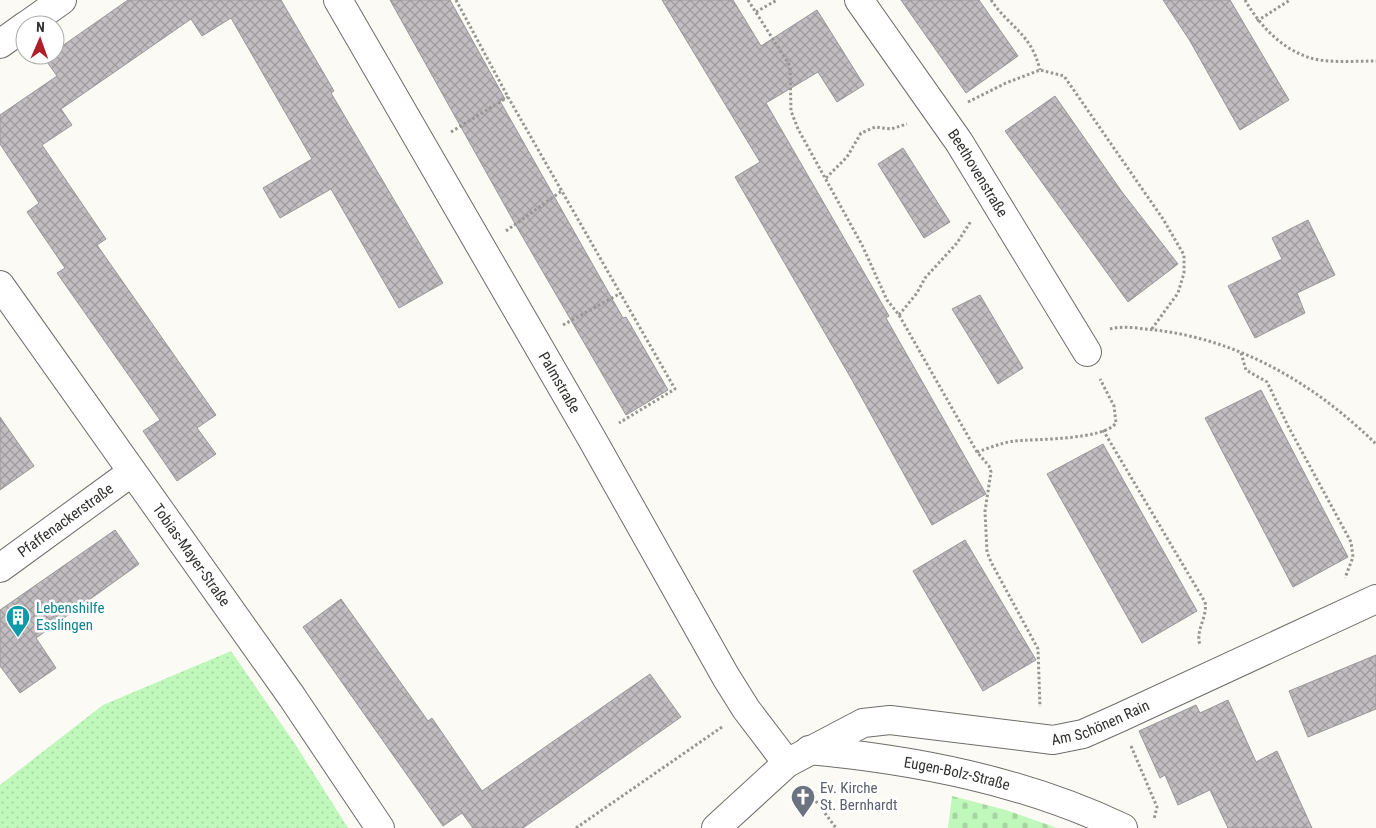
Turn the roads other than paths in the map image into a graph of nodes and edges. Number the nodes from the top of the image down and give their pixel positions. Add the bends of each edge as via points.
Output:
1 (62, 0) edge
2 (338, 0) edge
3 (859, 0) edge
4 (41, 15) edge
5 (15, 34) edge
6 (0, 44) edge
7 (0, 284) edge
8 (1083, 345) road end
9 (132, 472) junction
10 (0, 568) edge
11 (1365, 604) edge
12 (798, 756) junction
13 (380, 828) edge
14 (716, 828) edge
15 (1123, 828) edge

1 - 4 street
2 - 12 street, Palmstraße via 726,677 746,709
3 - 8 street, Beethovenstraße via 938,111
5 - 6 street
7 - 9 street, Tobias-Mayer-Straße
9 - 10 street, Pfaffenackerstraße
9 - 13 street, Tobias-Mayer-Straße via 298,704
11 - 12 street, Am Schönen Rain via 1083,734 1040,740 876,720 850,728
12 - 14 street, Am Schönen Rain
12 - 15 street, Eugen-Bolz-Straße via 891,759 980,777 1053,798

